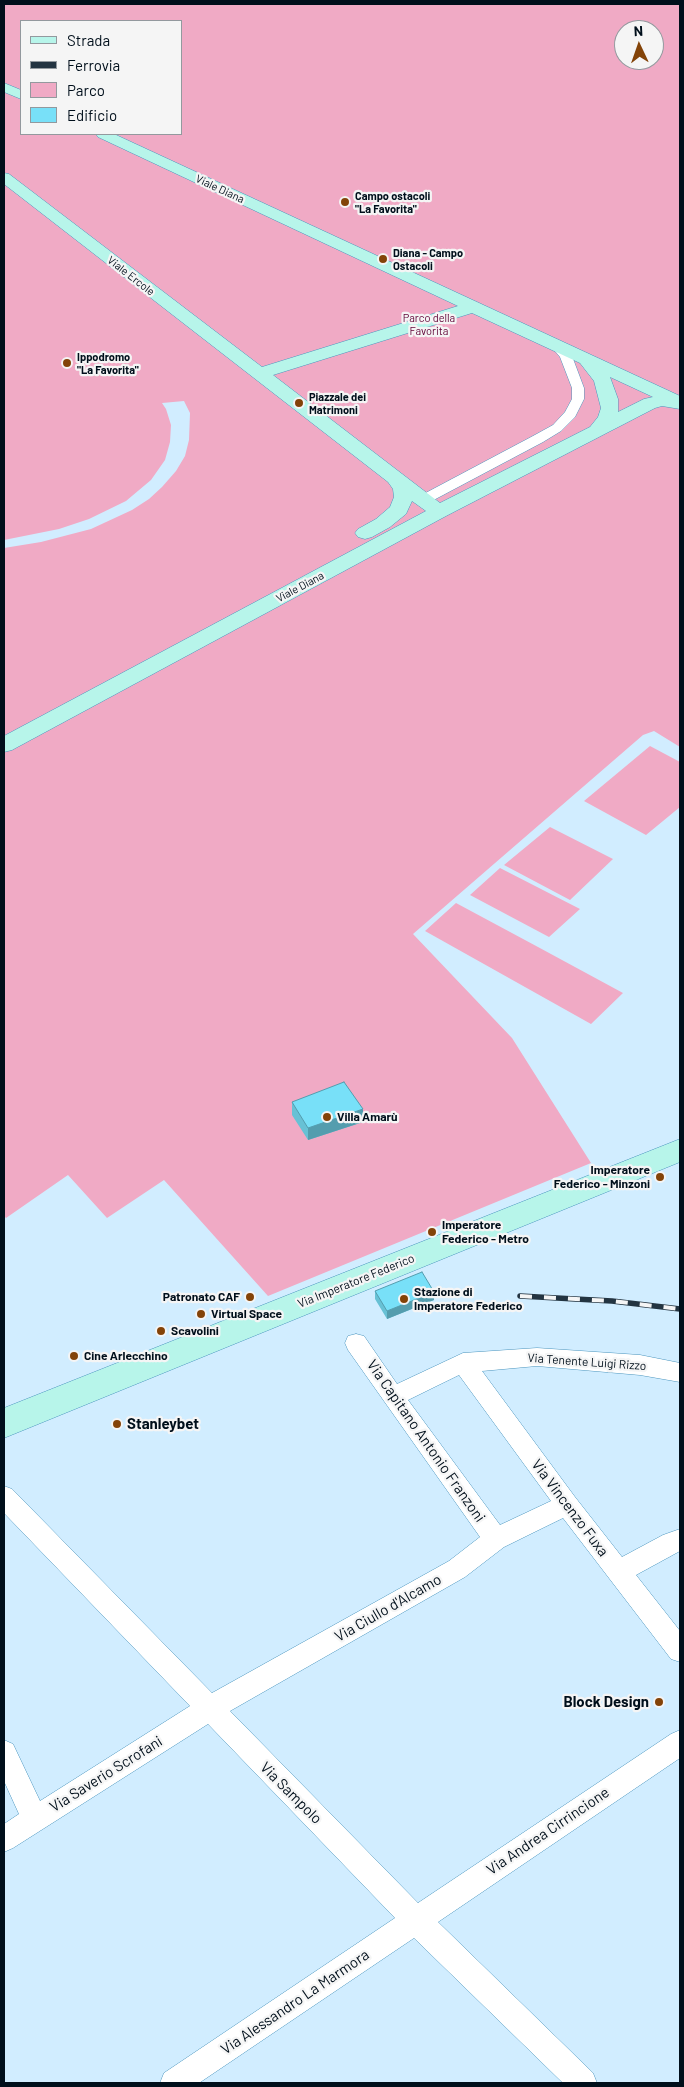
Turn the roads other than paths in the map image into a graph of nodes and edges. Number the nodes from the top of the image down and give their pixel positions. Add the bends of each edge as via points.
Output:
1 (4, 87) edge
2 (20, 95) edge
3 (105, 135) edge
4 (4, 177) edge
5 (473, 307) junction
6 (556, 346) junction
7 (587, 360) junction
8 (259, 374) junction
9 (680, 403) edge
10 (597, 430) junction
11 (397, 481) junction
12 (431, 506) junction
13 (4, 724) edge
14 (4, 745) edge
15 (680, 1150) edge
16 (356, 1343) dead end
17 (463, 1363) junction
18 (680, 1372) edge
19 (393, 1398) junction
20 (4, 1424) edge
21 (4, 1497) edge
22 (567, 1505) junction
23 (496, 1540) junction
24 (680, 1540) edge
25 (619, 1572) junction
26 (680, 1650) edge
27 (209, 1709) junction
28 (680, 1743) edge
29 (4, 1753) edge
30 (35, 1819) junction
31 (4, 1839) edge
32 (416, 1920) junction
33 (174, 2083) edge
34 (583, 2083) edge

1 - 2 street
3 - 5 street, Viale Diana
4 - 8 street, Viale Ercole
5 - 6 street, Viale Diana
5 - 8 street
6 - 7 street, Viale Diana
6 - 12 street, Viale Diana via 566,356 578,388 572,414 558,428
7 - 9 street, Viale Diana
7 - 10 street, Viale Diana via 602,380 609,399 610,408
8 - 11 street, Viale Ercole
9 - 10 street, Viale Diana via 650,403
10 - 12 street, Viale Diana
11 - 12 street, Viale Ercole
11 - 13 street, Viale Diana via 402,489 403,503 384,523
12 - 14 street, Viale Diana
15 - 20 street, Via Imperatore Federico
16 - 19 street, Via Capitano Antonio Franzoni
17 - 18 street, Via Tenente Luigi Rizzo via 537,1357 640,1365
17 - 19 street
17 - 22 street, Via Vincenzo Fuxa
19 - 23 street, Via Capitano Antonio Franzoni
21 - 27 street, Via Sampolo
22 - 23 street, Via Ciullo d'Alcamo
22 - 25 street, Via Vincenzo Fuxa
23 - 27 street, Via Ciullo d'Alcamo via 457,1569
24 - 25 street
25 - 26 street, Via Vincenzo Fuxa
27 - 30 street, Via Saverio Scrofani
27 - 32 street, Via Sampolo
28 - 32 street, Via Andrea Cirrincione
29 - 30 street
30 - 31 street, Via Saverio Scrofani
32 - 33 street, Via Alessandro La Marmora
32 - 34 street, Via Sampolo

